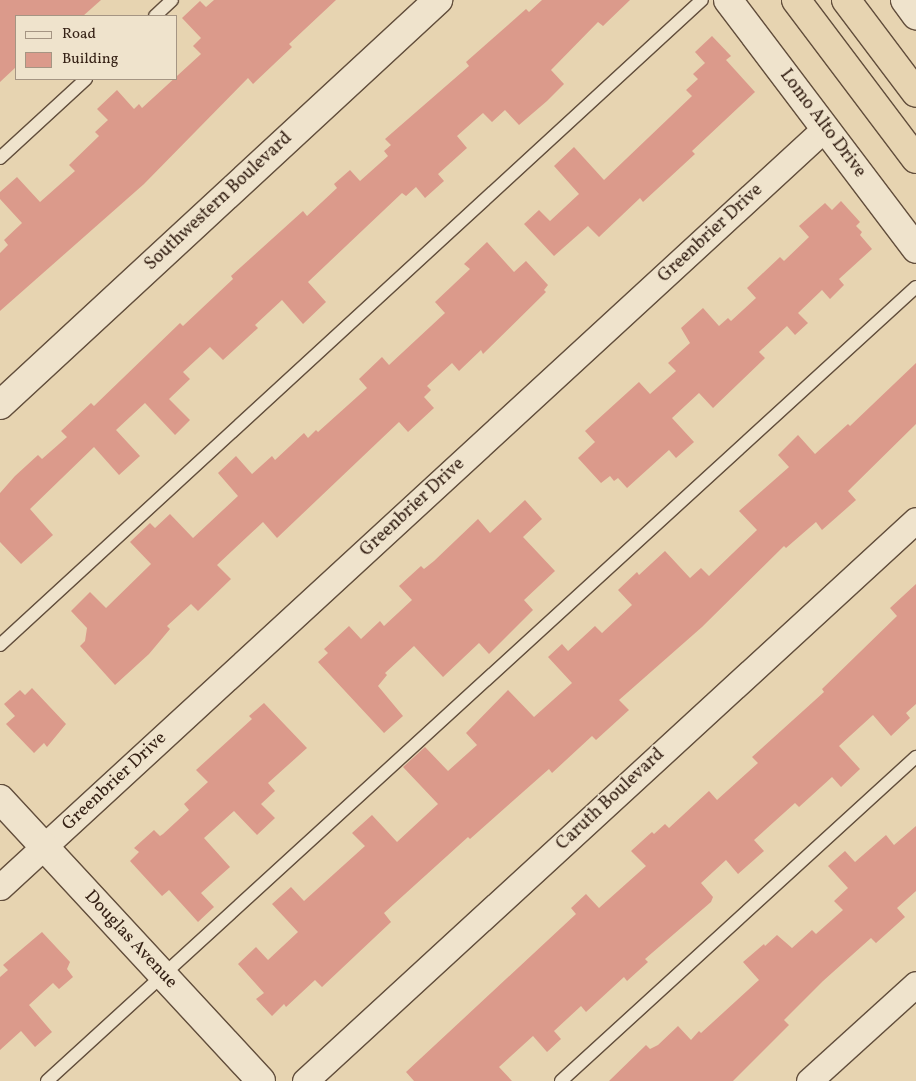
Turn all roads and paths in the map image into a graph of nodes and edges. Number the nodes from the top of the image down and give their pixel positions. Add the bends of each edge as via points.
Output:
1 (172, 0) edge
2 (438, 0) edge
3 (702, 0) edge
4 (728, 0) edge
5 (796, 0) edge
6 (846, 0) edge
7 (905, 0) edge
8 (155, 15) edge
9 (916, 15) edge
10 (85, 80) edge
11 (916, 93) edge
12 (826, 128) junction
13 (0, 158) edge
14 (916, 159) edge
15 (916, 249) edge
16 (916, 286) edge
17 (0, 405) edge
18 (916, 520) edge
19 (0, 645) edge
20 (916, 757) edge
21 (0, 798) edge
22 (44, 846) junction
23 (0, 887) edge
24 (162, 974) junction
25 (916, 984) edge
26 (47, 1081) edge
27 (261, 1081) edge
28 (305, 1081) edge
29 (561, 1081) edge
30 (809, 1081) edge

1 - 8 lane
2 - 17 street, Southwestern Boulevard
3 - 19 lane
4 - 12 street, Lomo Alto Drive
5 - 14 highway
6 - 11 highway
7 - 9 street
10 - 13 lane
12 - 15 street, Lomo Alto Drive
12 - 22 street, Greenbrier Drive
16 - 24 lane
18 - 28 street, Caruth Boulevard
20 - 29 lane
21 - 22 street, Douglas Avenue
22 - 23 street, Greenbrier Drive
22 - 24 street, Douglas Avenue
24 - 26 lane
24 - 27 street, Douglas Avenue
25 - 30 street

